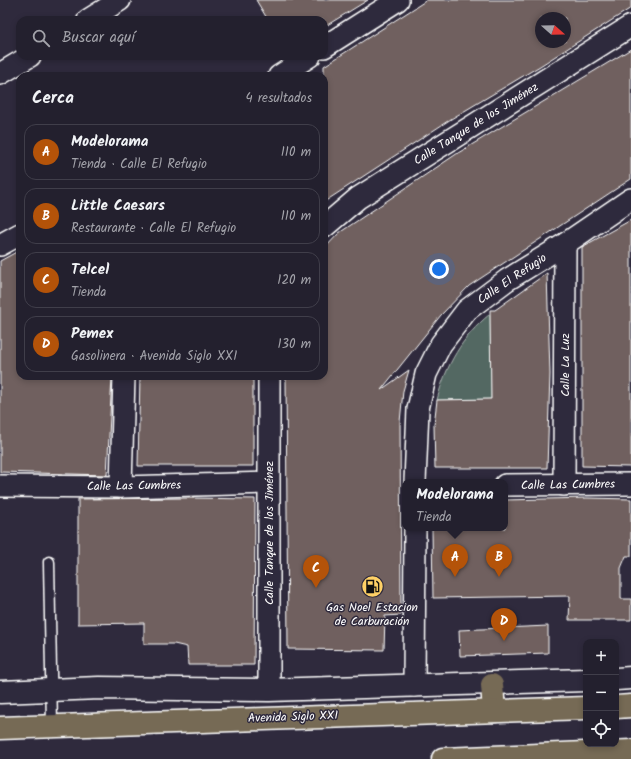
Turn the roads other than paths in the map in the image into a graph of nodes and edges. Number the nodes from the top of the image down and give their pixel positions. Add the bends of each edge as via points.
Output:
1 (120, 0) edge
2 (398, 0) edge
3 (94, 16) edge
4 (631, 26) edge
5 (328, 44) edge
6 (23, 60) edge
7 (304, 60) edge
8 (285, 72) edge
9 (0, 74) edge
10 (631, 199) edge
11 (328, 224) edge
12 (16, 236) edge
13 (565, 244) junction
14 (0, 245) edge
15 (124, 380) edge
16 (269, 380) edge
17 (415, 479) edge
18 (268, 483) junction
19 (631, 484) edge
20 (508, 485) edge
21 (564, 485) junction
22 (0, 486) edge
23 (121, 487) junction
24 (415, 531) edge
25 (49, 562) dead end
26 (631, 678) edge
27 (619, 679) edge
28 (583, 680) edge
29 (492, 685) junction
30 (414, 686) junction
31 (53, 688) junction
32 (269, 690) junction
33 (0, 692) edge
34 (631, 706) edge
35 (619, 707) edge
36 (583, 708) edge
37 (494, 711) junction
38 (52, 725) junction
39 (0, 728) edge
40 (631, 751) edge
41 (554, 757) edge
42 (443, 759) edge

1 - 3 street
2 - 5 street
4 - 11 street, Calle Tanque de los Jiménez via 358,198
6 - 9 street
7 - 8 street
10 - 13 street, Calle El Refugio
12 - 14 street
13 - 17 street, Calle El Refugio via 507,280 467,310 441,344 426,374 418,408
13 - 21 street, Calle La Luz
15 - 23 street
16 - 18 street, Calle Tanque de los Jiménez
18 - 23 street, Calle Las Cumbres
18 - 32 street, Calle Tanque de los Jiménez
19 - 21 street, Calle Las Cumbres
20 - 21 street, Calle Las Cumbres
22 - 23 street, Calle Las Cumbres
24 - 30 street
25 - 31 lane
26 - 27 street
28 - 29 street
29 - 30 street
29 - 37 highway
30 - 32 street
31 - 32 street
31 - 33 street
31 - 38 lane
34 - 35 highway
36 - 37 highway, Avenida Siglo XXI
37 - 38 highway, Avenida Siglo XXI
38 - 39 highway, Avenida Siglo XXI
40 - 41 highway
41 - 42 highway

